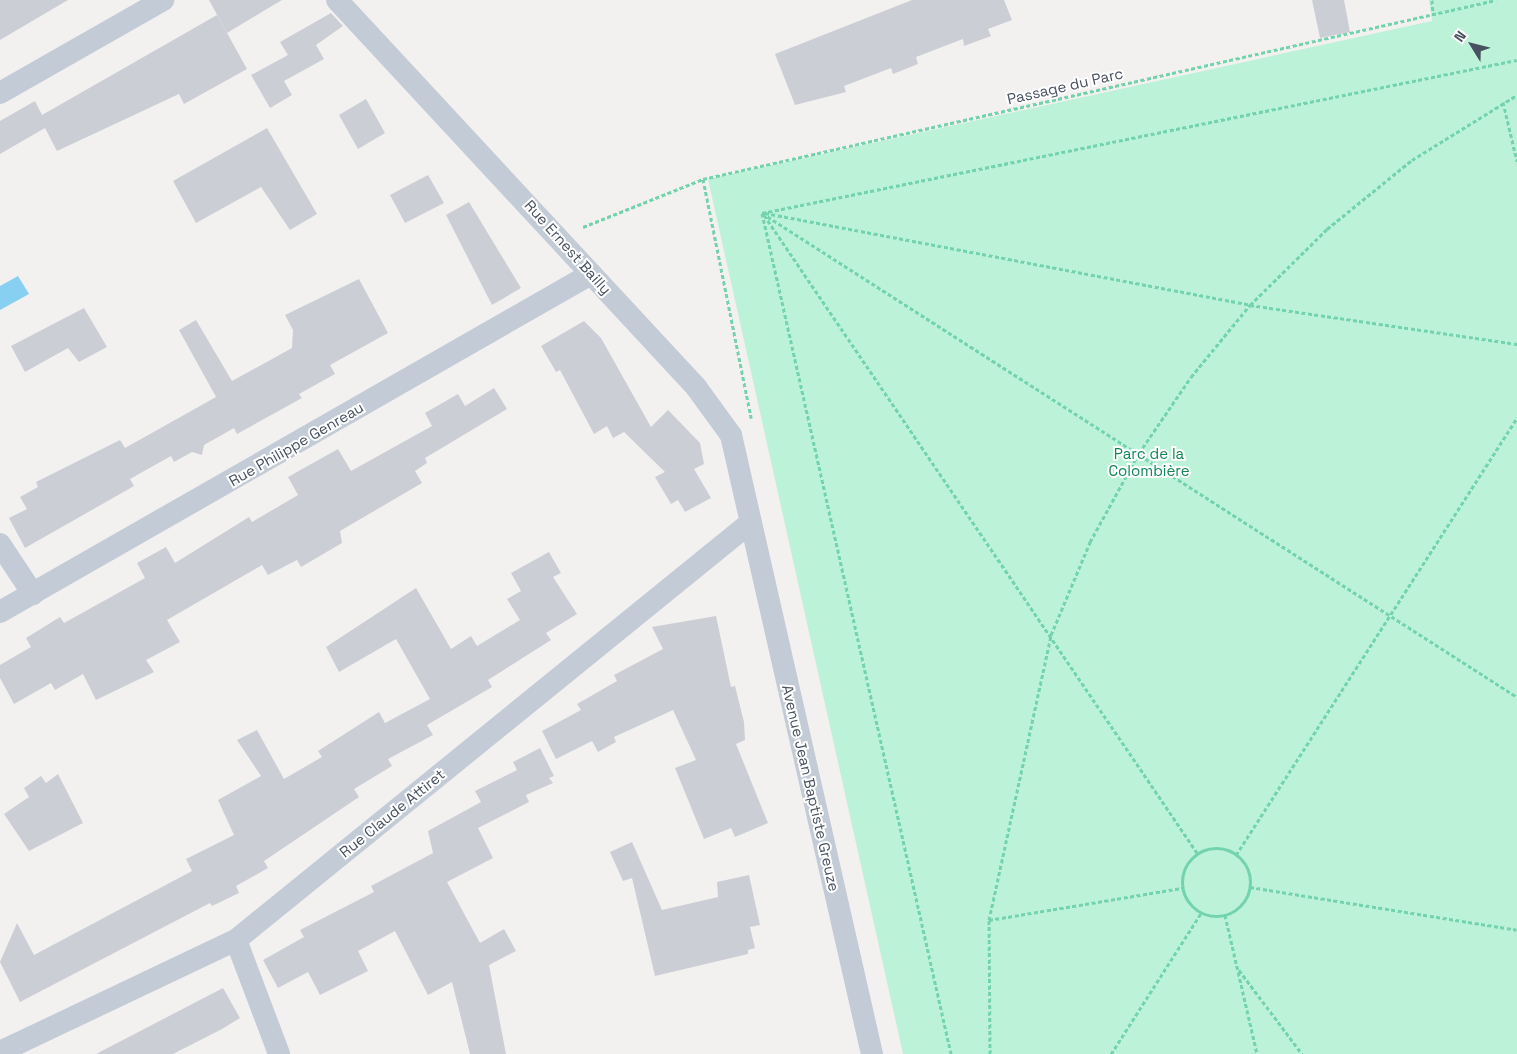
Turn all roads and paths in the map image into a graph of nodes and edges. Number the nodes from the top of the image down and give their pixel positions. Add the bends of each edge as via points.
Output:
1 (163, 0) edge
2 (337, 0) edge
3 (1432, 0) edge
4 (1474, 0) edge
5 (1496, 0) edge
6 (1483, 3) junction
7 (1433, 14) junction
8 (1517, 60) edge
9 (0, 93) edge
10 (1517, 95) edge
11 (1503, 102) junction
12 (1517, 161) edge
13 (703, 179) junction
14 (762, 213) junction
15 (563, 240) junction
16 (591, 274) junction
17 (1250, 305) junction
18 (1517, 344) edge
19 (1517, 418) edge
20 (731, 435) junction
21 (1139, 453) junction
22 (751, 522) junction
23 (0, 544) edge
24 (33, 594) junction
25 (0, 612) edge
26 (1390, 616) junction
27 (1050, 635) junction
28 (1517, 697) edge
29 (1198, 854) junction
30 (1236, 855) junction
31 (1250, 887) junction
32 (1183, 888) junction
33 (1201, 913) junction
34 (1225, 915) junction
35 (989, 920) junction
36 (1517, 930) edge
37 (236, 940) junction
38 (1237, 968) junction
39 (0, 1052) edge
40 (279, 1054) edge
41 (872, 1054) edge
42 (951, 1054) edge
43 (990, 1054) edge
44 (1111, 1054) edge
45 (1257, 1054) edge
46 (1302, 1054) edge

1 - 9 street
2 - 15 street, Rue Ernest Bailly
3 - 7 path
4 - 6 path
5 - 6 path, Passage du Parc
6 - 7 path, Passage du Parc
7 - 13 path, Passage du Parc
8 - 14 path
10 - 11 path
11 - 12 path
11 - 17 path via 1412,160 1327,228
13 - 15 path, Passage du Parc via 575,231
13 - 20 path via 752,429
14 - 17 path
14 - 21 path
14 - 27 path
14 - 42 path
15 - 16 street, Rue Ernest Bailly
16 - 20 street, Rue Ernest Bailly via 696,387
16 - 24 street, Rue Philippe Genreau
17 - 18 path
17 - 21 path via 1191,377
19 - 26 path
20 - 22 street, Rue Ernest Bailly
21 - 26 path
21 - 27 path via 1090,542
22 - 37 street, Rue Claude Attiret
22 - 41 street, Avenue Jean Baptiste Greuze
23 - 24 street
24 - 25 street, Rue Philippe Genreau
26 - 28 path
26 - 30 path
27 - 29 path
27 - 35 path
29 - 30 path via 1217,849
29 - 32 path via 1185,869
30 - 31 path via 1246,866
31 - 34 path via 1242,904
31 - 36 path
32 - 33 path via 1189,903
32 - 35 path
33 - 34 path
33 - 44 path
34 - 38 path
35 - 43 path
37 - 39 street, Rue Claude Attiret
37 - 40 street
38 - 45 path
38 - 46 path

